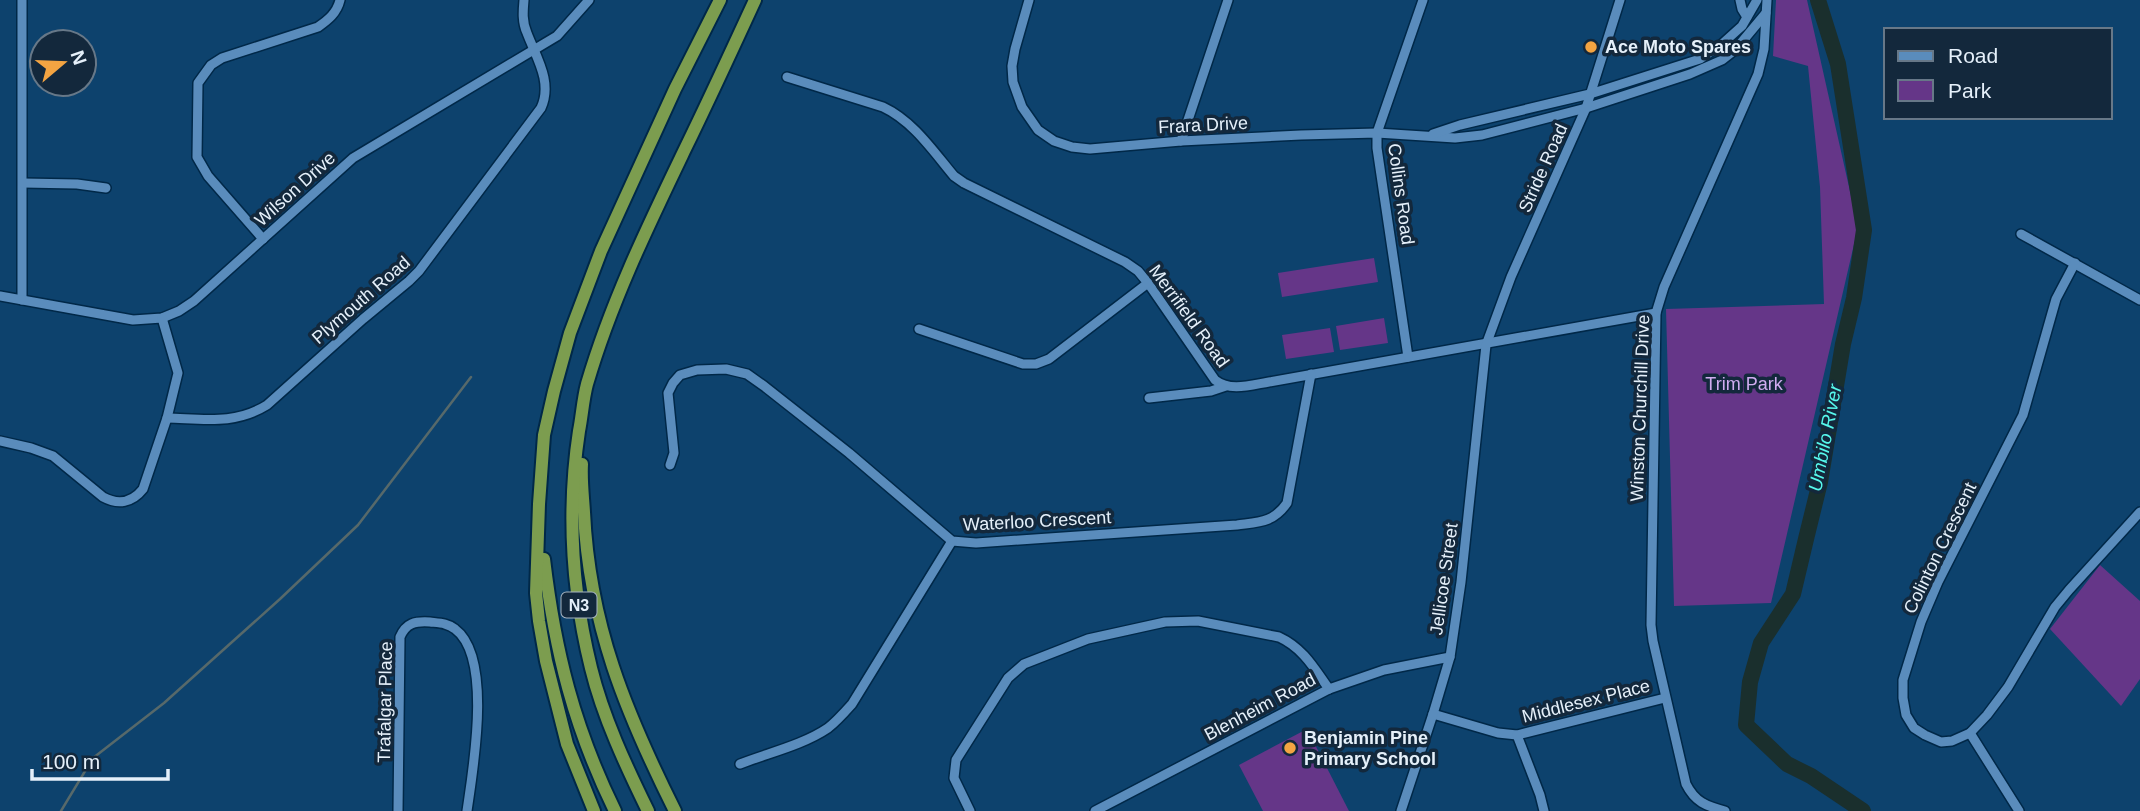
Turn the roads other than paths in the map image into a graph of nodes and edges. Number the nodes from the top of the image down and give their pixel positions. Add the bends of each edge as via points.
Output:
1 (22, 0) edge
2 (340, 0) edge
3 (524, 0) edge
4 (589, 0) edge
5 (720, 0) edge
6 (755, 0) edge
7 (1029, 0) edge
8 (1228, 0) edge
9 (1423, 0) edge
10 (1620, 0) edge
11 (1740, 0) edge
12 (1757, 0) edge
13 (1767, 0) edge
14 (1766, 13) junction
15 (1747, 17) junction
16 (1743, 41) junction
17 (1764, 49) junction
18 (535, 51) junction
19 (787, 77) dead end
20 (1590, 94) junction
21 (1586, 108) junction
22 (1377, 133) junction
23 (1429, 136) junction
24 (1181, 141) junction
25 (23, 183) junction
26 (106, 188) dead end
27 (2021, 234) dead end
28 (263, 239) junction
29 (2075, 263) junction
30 (1148, 283) junction
31 (0, 296) edge
32 (22, 300) junction
33 (2140, 300) edge
34 (1656, 313) junction
35 (162, 318) junction
36 (919, 329) dead end
37 (1486, 345) junction
38 (1408, 357) junction
39 (1311, 374) junction
40 (1226, 386) junction
41 (587, 387) junction
42 (1149, 398) dead end
43 (167, 418) junction
44 (0, 441) edge
45 (670, 465) dead end
46 (2140, 512) edge
47 (539, 524) junction
48 (952, 541) junction
49 (1450, 657) junction
50 (1329, 688) junction
51 (1665, 698) junction
52 (1433, 714) junction
53 (1970, 733) junction
54 (1517, 735) junction
55 (740, 764) dead end
56 (398, 811) edge
57 (467, 811) edge
58 (594, 811) edge
59 (615, 811) edge
60 (648, 811) edge
61 (675, 811) edge
62 (970, 811) edge
63 (1095, 811) edge
64 (1401, 811) edge
65 (1544, 811) edge
66 (1724, 811) edge
67 (2019, 811) edge

1 - 25 street
2 - 28 street via 329,19 318,26 222,58 198,83 197,157
3 - 18 street, Plymouth Road via 524,22
4 - 18 street, Wilson Drive via 557,36
5 - 47 highway, N3 via 601,250 570,333 544,435
6 - 41 highway, N3 via 631,262
7 - 24 street, Frara Drive via 1015,49 1013,82 1038,130 1054,141 1090,149
8 - 24 street
9 - 22 street, Collins Road
10 - 20 street, Stride Road
11 - 15 street
12 - 15 street, Frara Drive
13 - 14 street, Winston Churchill Drive
14 - 16 street, Frara Drive
14 - 17 street, Winston Churchill Drive
15 - 20 street, Frara Drive via 1700,59
16 - 17 street via 1753,41
16 - 21 street, Frara Drive via 1721,60 1690,74
17 - 34 street, Winston Churchill Drive via 1758,74
18 - 28 street, Wilson Drive via 353,158
18 - 43 street, Plymouth Road via 546,91 541,108 409,281 254,413 232,419
19 - 30 street, Merrifield Road via 895,113 964,183 1125,262
20 - 21 street, Stride Road
20 - 23 street, Frara Drive
21 - 23 street, Frara Drive via 1482,135
21 - 37 street, Stride Road via 1511,276
22 - 23 street, Frara Drive
22 - 24 street, Frara Drive
22 - 38 street, Collins Road
25 - 26 street
25 - 32 street
27 - 29 street
28 - 35 street, Wilson Drive via 194,301
29 - 33 street
29 - 53 street, Colinton Crescent via 2056,299 2024,415 1938,582 1903,680 1906,715 1914,728 1941,741
30 - 36 street via 1049,359 1036,364 1023,364
30 - 40 street, Merrifield Road via 1215,380
31 - 32 street, Wilson Drive
32 - 35 street, Wilson Drive via 133,320
34 - 37 street, Merrifield Road
34 - 51 street, Winston Churchill Drive via 1651,625
35 - 43 street via 178,373
37 - 38 street, Merrifield Road
37 - 49 street, Jellicoe Street
38 - 39 street, Merrifield Road
39 - 40 street, Merrifield Road
39 - 48 street, Waterloo Crescent via 1287,503 1268,520 976,543
40 - 42 street
41 - 60 highway, N3 via 574,463 572,537 579,607 591,670
41 - 61 highway via 582,470 593,596 620,692
43 - 44 street via 143,489 127,501 111,501 53,456
45 - 48 street, Waterloo Crescent via 674,453 668,393 673,383 680,375 697,370 747,374
46 - 53 street via 2055,607 2008,687
47 - 58 highway via 536,593 546,661 568,744
47 - 59 highway, N3 via 564,678
48 - 55 street via 839,719 807,739
49 - 50 street, Blenheim Road via 1384,670
49 - 52 street, Jellicoe Street
50 - 62 street via 1291,643 1225,626 1166,622 1088,639 1024,663 1009,678 956,760 954,778
50 - 63 street, Blenheim Road
51 - 54 street, Middlesex Place
51 - 66 street, Winston Churchill Drive via 1690,793 1707,806
52 - 54 street, Middlesex Place
52 - 64 street, Jellicoe Street
53 - 67 street
54 - 65 street
56 - 57 street, Trafalgar Place via 400,637 410,623 420,621 457,629 477,674 479,695

